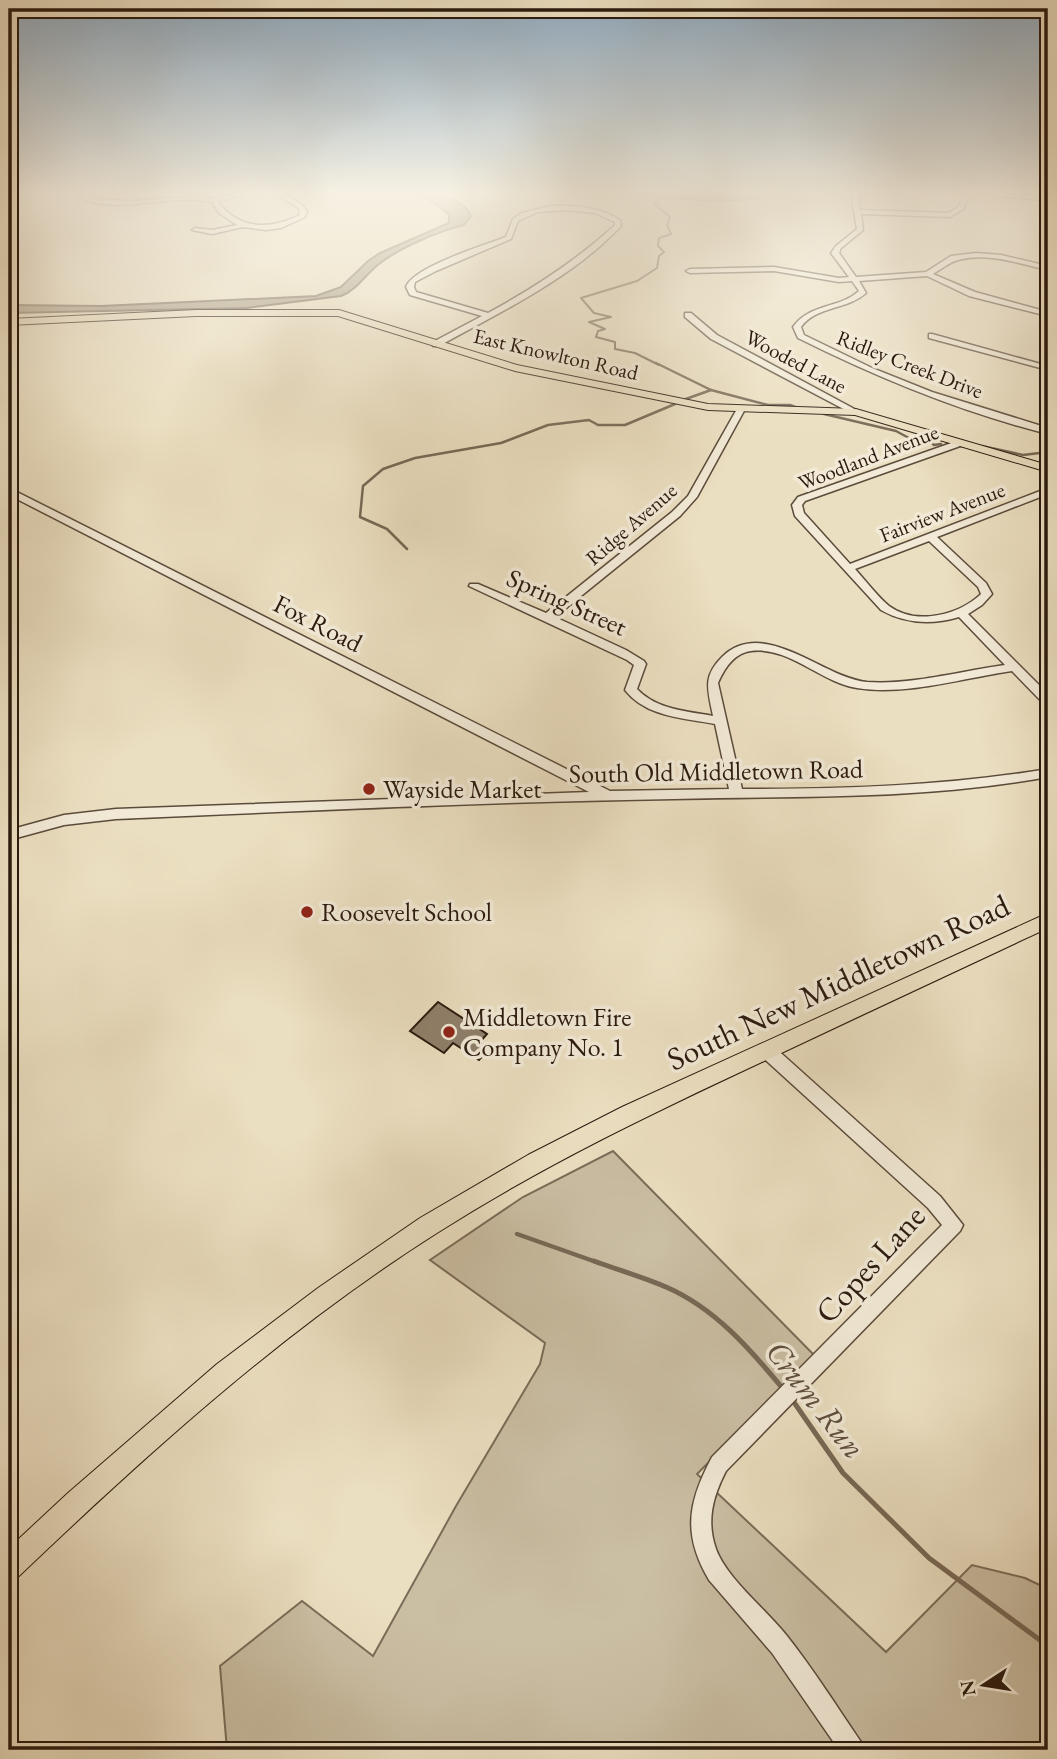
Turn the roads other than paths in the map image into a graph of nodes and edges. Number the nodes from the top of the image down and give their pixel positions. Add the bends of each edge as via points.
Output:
1 (424, 274) edge
2 (554, 274) edge
3 (799, 274) edge
4 (852, 274) edge
5 (928, 275) joint
6 (856, 279) junction
7 (1048, 314) edge
8 (488, 315) junction
9 (688, 315) dead end
10 (9, 322) edge
11 (932, 336) dead end
12 (436, 344) junction
13 (1048, 368) edge
14 (741, 409) junction
15 (856, 412) junction
16 (1048, 431) edge
17 (960, 443) junction
18 (1048, 470) edge
19 (9, 491) edge
20 (1048, 492) edge
21 (931, 537) junction
22 (849, 569) junction
23 (474, 586) dead end
24 (961, 613) junction
25 (549, 616) junction
26 (1014, 667) junction
27 (1048, 701) edge
28 (720, 721) junction
29 (1048, 773) edge
30 (736, 793) junction
31 (607, 796) junction
32 (9, 835) edge
33 (1048, 920) edge
34 (766, 1050) junction
35 (9, 1566) edge
36 (853, 1750) edge

1 - 8 street via 412,281 413,293
2 - 8 street
3 - 6 street
4 - 6 street
5 - 6 street
5 - 7 street via 980,297
6 - 16 street, Ridley Creek Drive via 860,295 804,317 797,327 801,336 929,394
8 - 12 street
9 - 15 street, Wooded Lane via 714,337
10 - 12 main road, East Knowlton Road via 326,312 357,317
11 - 13 street
12 - 14 main road, East Knowlton Road via 546,374 708,407
14 - 15 main road, East Knowlton Road
14 - 25 street, Ridge Avenue via 684,506
15 - 17 main road, East Knowlton Road
17 - 18 main road, East Knowlton Road
17 - 22 street, Woodland Avenue via 801,499 799,514
19 - 31 street, Fox Road
20 - 21 street, Fairview Avenue
21 - 22 street, Fairview Avenue
21 - 24 street via 987,594
22 - 24 street, Woodland Avenue via 895,615 924,619
23 - 25 street, Spring Street
24 - 26 street
25 - 28 street, Spring Street via 640,664 631,690 636,698 651,706
26 - 27 street
26 - 28 street via 881,686 857,685 758,646 730,655 718,666 712,683
28 - 30 street
29 - 30 street, South Old Middletown Road via 927,788
30 - 31 street, South Old Middletown Road
31 - 32 street, South Old Middletown Road via 116,814 64,820
33 - 34 main road, South New Middletown Road
34 - 35 main road, South New Middletown Road via 552,1153 374,1261 190,1402
34 - 36 street, Copes Lane via 954,1225 719,1464 704,1491 700,1521 706,1552 731,1590 770,1632

